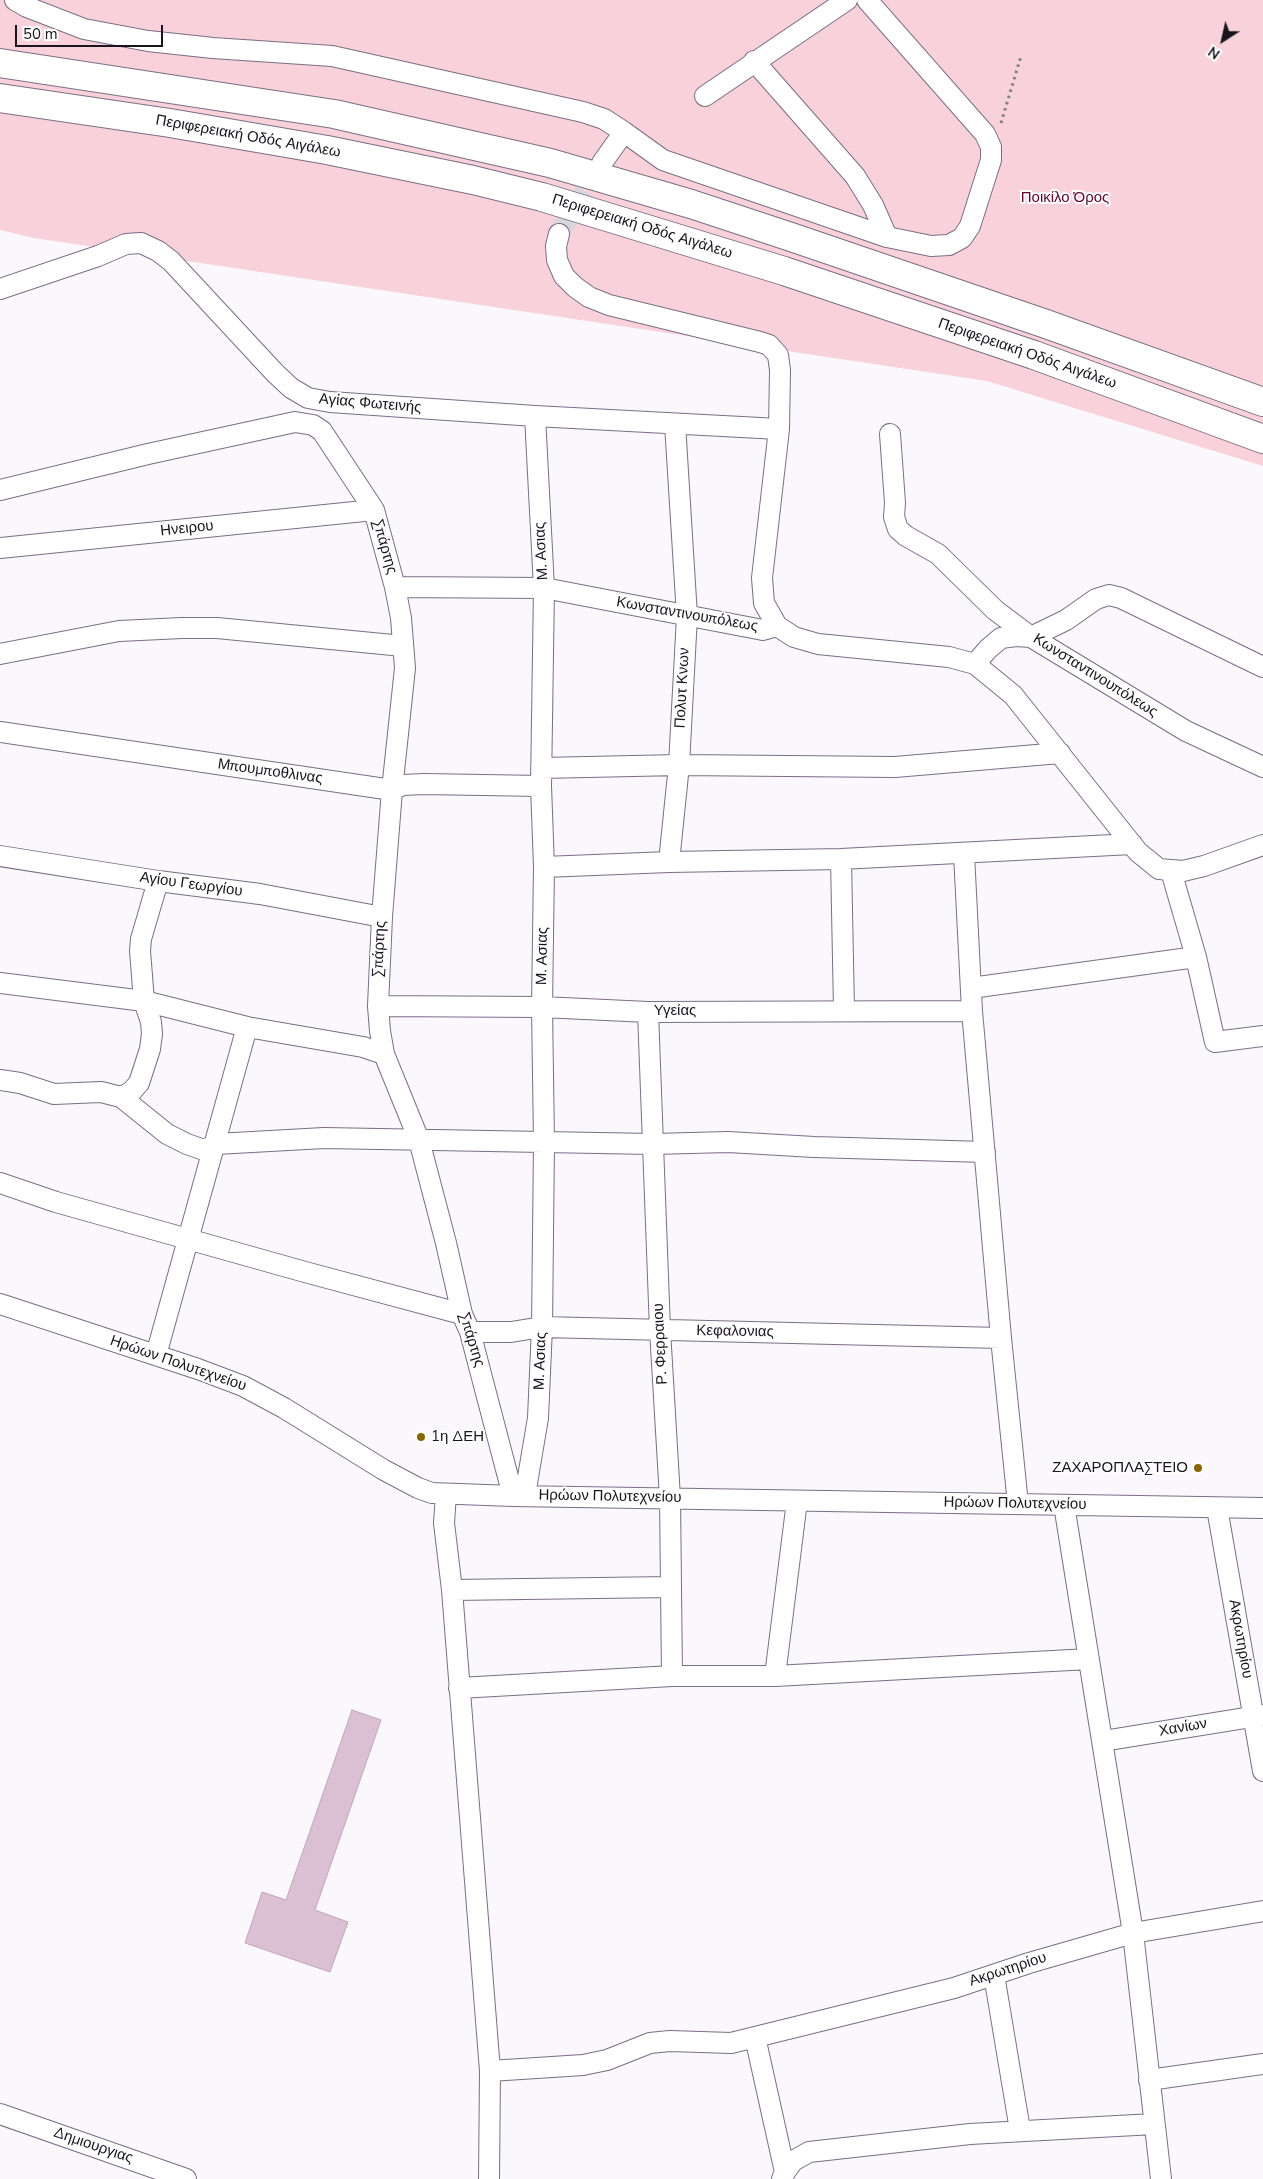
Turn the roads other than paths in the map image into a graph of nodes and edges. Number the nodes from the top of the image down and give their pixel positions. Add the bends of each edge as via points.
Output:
1 (15, 0) edge
2 (847, 0) edge
3 (867, 0) edge
4 (754, 62) junction
5 (0, 63) edge
6 (705, 96) dead end
7 (0, 98) edge
8 (624, 132) junction
9 (602, 162) tunnel mouth
10 (559, 234) tunnel mouth
11 (887, 237) junction
12 (0, 289) edge
13 (1263, 402) edge
14 (535, 416) junction
15 (675, 424) junction
16 (780, 429) junction
17 (890, 434) dead end
18 (1263, 439) edge
19 (0, 490) edge
20 (374, 510) junction
21 (0, 548) edge
22 (395, 587) junction
23 (544, 588) junction
24 (688, 616) junction
25 (776, 626) junction
26 (1031, 637) junction
27 (403, 646) junction
28 (0, 654) edge
29 (975, 664) junction
30 (1263, 667) edge
31 (0, 732) edge
32 (1060, 753) junction
33 (679, 766) junction
34 (1263, 767) edge
35 (541, 777) junction
36 (392, 790) junction
37 (1132, 844) junction
38 (1263, 845) edge
39 (964, 854) junction
40 (0, 856) edge
41 (841, 859) junction
42 (669, 862) junction
43 (544, 867) junction
44 (1171, 871) junction
45 (158, 881) junction
46 (382, 917) junction
47 (1196, 957) junction
48 (0, 983) edge
49 (972, 988) junction
50 (144, 1002) junction
51 (378, 1006) junction
52 (542, 1007) junction
53 (844, 1010) junction
54 (972, 1011) junction
55 (648, 1012) junction
56 (247, 1027) junction
57 (1263, 1036) edge
58 (384, 1054) junction
59 (0, 1080) edge
60 (121, 1097) junction
61 (419, 1140) junction
62 (544, 1142) junction
63 (216, 1144) junction
64 (653, 1144) junction
65 (985, 1152) junction
66 (0, 1183) edge
67 (188, 1238) junction
68 (0, 1304) edge
69 (466, 1323) junction
70 (542, 1327) junction
71 (660, 1330) junction
72 (1001, 1338) junction
73 (156, 1355) junction
74 (446, 1494) junction
75 (519, 1496) junction
76 (670, 1498) junction
77 (797, 1501) junction
78 (1018, 1504) junction
79 (1064, 1505) junction
80 (1217, 1508) junction
81 (1263, 1508) edge
82 (671, 1588) junction
83 (452, 1590) junction
84 (1089, 1659) junction
85 (672, 1676) junction
86 (775, 1676) junction
87 (459, 1688) junction
88 (1259, 1715) edge
89 (1103, 1741) junction
90 (1263, 1771) edge
91 (1263, 1911) edge
92 (1133, 1933) junction
93 (994, 1974) junction
94 (755, 2037) junction
95 (1263, 2064) edge
96 (490, 2071) junction
97 (1149, 2080) junction
98 (0, 2114) edge
99 (1154, 2124) junction
100 (1020, 2130) junction
101 (783, 2176) edge
102 (186, 2179) edge
103 (489, 2179) edge
104 (1161, 2179) edge

1 - 8 street via 84,29 148,41 332,56 582,112 604,119
2 - 4 street
3 - 11 street via 985,134 991,147 991,160 970,226 962,238 949,245 931,246
4 - 6 street
4 - 11 street via 855,176
5 - 13 highway via 334,114 550,163 794,238
7 - 18 highway, Περιφερειακή Οδός Αιγάλεω via 327,150 542,197 830,286 1043,358
8 - 9 street
8 - 11 street via 663,160
10 - 16 street via 557,260 564,276 589,296 769,345 778,355 780,370
12 - 14 street, Αγίας Φωτεινής via 126,244 140,243 171,261 275,374 308,398
14 - 15 street, Αγίας Φωτεινής
14 - 23 street, Μ. Ασιας
15 - 16 street, Αγίας Φωτεινής
15 - 24 street, Πολυτ Κνων
16 - 25 street via 762,578 764,603
17 - 26 street, Κωνσταντινουπόλεως via 896,503 894,517 898,529 938,554 995,610
19 - 20 street, Σπάρτης via 295,422 312,425 322,431
20 - 21 street, Ηνειρου
20 - 22 street, Σπάρτης
22 - 23 street, Κωνσταντινουπόλεως
22 - 27 street, Σπάρτης
23 - 24 street, Κωνσταντινουπόλεως
23 - 35 street, Μ. Ασιας
24 - 25 street, Κωνσταντινουπόλεως via 763,630
24 - 33 street, Πολυτ Κνων
25 - 29 street, Κωνσταντινουπόλεως via 794,637 818,644 949,657
26 - 29 street via 1001,638
26 - 30 street via 1066,620 1096,599 1109,596 1121,598
26 - 34 street, Κωνσταντινουπόλεως via 1186,731
27 - 28 street via 216,628 182,628 119,631
27 - 36 street, Σπάρτης via 404,696
29 - 32 street via 1013,695
31 - 36 street, Μπουμποθλινας
32 - 33 street, Μπουμποθλινας via 895,767
32 - 37 street
33 - 35 street, Μπουμποθλινας
33 - 42 street, Πολυτ Κνων
35 - 36 street, Μπουμποθλινας via 403,785
35 - 43 street, Μ. Ασιας
36 - 46 street, Σπάρτης
37 - 39 street
37 - 44 street via 1159,869
38 - 44 street via 1204,866
39 - 41 street
39 - 49 street
40 - 45 street, Αγίου Γεωργίου
41 - 42 street
41 - 53 street
42 - 43 street
43 - 52 street, Μ. Ασιας
44 - 47 street
45 - 46 street, Αγίου Γεωργίου via 260,894
45 - 50 street via 141,939
46 - 51 street, Σπάρτης
47 - 49 street
47 - 57 street via 1215,1042
48 - 50 street
49 - 54 street
50 - 56 street
50 - 60 street via 151,1022 150,1049 139,1083
51 - 52 street, Υγείας
51 - 58 street, Σπάρτης
52 - 55 street, Υγείας
52 - 62 street, Μ. Ασιας
53 - 54 street, Υγείας
53 - 55 street, Υγείας
54 - 65 street
55 - 64 street, Ρ. Φερραιου
56 - 58 street via 363,1047
56 - 63 street
58 - 61 street, Σπάρτης
59 - 60 street via 54,1094 101,1092
60 - 63 street via 167,1134 204,1150
61 - 62 street
61 - 63 street via 324,1138
61 - 69 street, Σπάρτης
62 - 64 street
62 - 70 street, Μ. Ασιας
63 - 67 street
64 - 65 street via 728,1142
64 - 71 street, Ρ. Φερραιου
65 - 72 street
66 - 67 street, Κεφαλονιας via 56,1202
67 - 69 street, Κεφαλονιας
67 - 73 street
68 - 73 street, Ηρώων Πολυτεχνείου
69 - 70 street, Κεφαλονιας via 511,1332
69 - 75 street, Σπάρτης
70 - 71 street, Κεφαλονιας
70 - 75 street, Μ. Ασιας via 538,1418
71 - 72 street, Κεφαλονιας
71 - 76 street, Ρ. Φερραιου
72 - 78 street
73 - 74 street, Ηρώων Πολυτεχνείου via 243,1386 418,1488
74 - 75 street, Ηρώων Πολυτεχνείου
74 - 83 street via 444,1523
75 - 76 street, Ηρώων Πολυτεχνείου
76 - 77 street, Ηρώων Πολυτεχνείου
76 - 82 street, Ρ. Φερραιου
77 - 78 street, Ηρώων Πολυτεχνείου
77 - 86 street
78 - 79 street, Ηρώων Πολυτεχνείου
79 - 80 street, Ηρώων Πολυτεχνείου
79 - 84 street
80 - 81 street, Ηρώων Πολυτεχνείου
80 - 88 street, Ακρωτηρίου
82 - 83 street
82 - 85 street, Ρ. Φερραιου
83 - 87 street
84 - 86 street
84 - 89 street
85 - 86 street
85 - 87 street
87 - 96 street
88 - 89 street, Χανίων
88 - 90 street, Ακρωτηρίου
89 - 92 street
91 - 92 street, Ακρωτηρίου
92 - 93 street, Ακρωτηρίου
92 - 97 street
93 - 94 street, Ακρωτηρίου via 954,1988
93 - 100 street
94 - 96 street, Ακρωτηρίου via 731,2043 664,2042 582,2065
94 - 101 street
95 - 97 street
96 - 103 street
97 - 99 street
98 - 102 street, Δημιουργιας
99 - 100 street
99 - 104 street
100 - 101 street via 809,2152 793,2161

